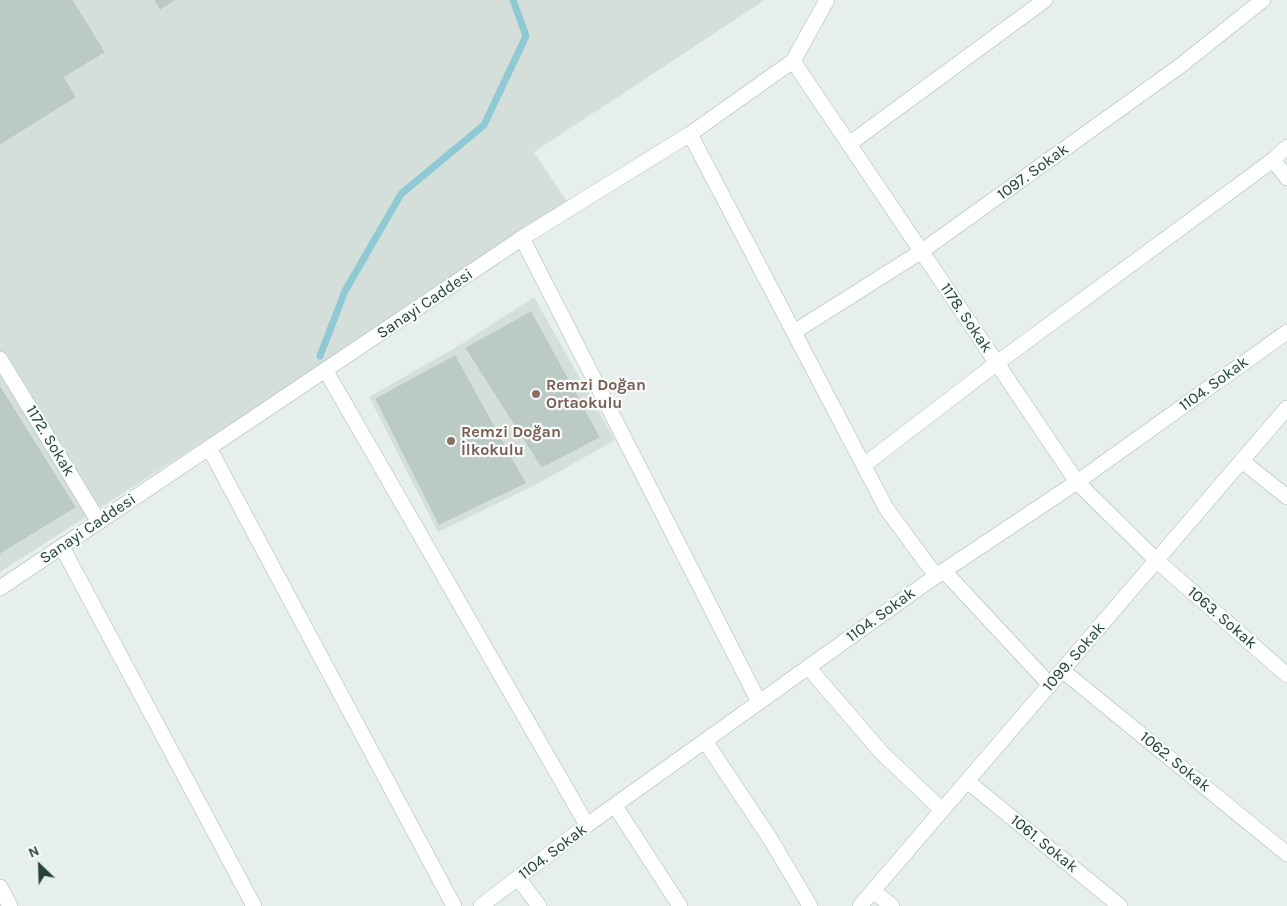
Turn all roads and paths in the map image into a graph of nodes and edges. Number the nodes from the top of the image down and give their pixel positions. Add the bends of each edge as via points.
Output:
1 (826, 0) edge
2 (1045, 0) edge
3 (1263, 0) edge
4 (793, 61) junction
5 (690, 134) junction
6 (849, 144) junction
7 (1287, 147) edge
8 (1273, 160) junction
9 (1287, 178) edge
10 (522, 238) junction
11 (922, 252) junction
12 (794, 332) junction
13 (1287, 332) edge
14 (0, 359) edge
15 (997, 364) junction
16 (326, 371) junction
17 (1287, 408) edge
18 (210, 448) junction
19 (1242, 460) junction
20 (864, 465) junction
21 (1077, 482) junction
22 (1287, 496) edge
23 (99, 522) junction
24 (62, 547) junction
25 (1156, 560) junction
26 (940, 573) junction
27 (0, 588) edge
28 (808, 667) junction
29 (1062, 670) junction
30 (1287, 675) edge
31 (1050, 685) junction
32 (760, 702) junction
33 (705, 741) junction
34 (967, 781) junction
35 (614, 806) junction
36 (942, 810) junction
37 (587, 825) junction
38 (1287, 854) edge
39 (518, 878) junction
40 (0, 887) edge
41 (873, 891) junction
42 (10, 906) edge
43 (254, 906) edge
44 (454, 906) edge
45 (481, 906) edge
46 (539, 906) edge
47 (680, 906) edge
48 (810, 906) edge
49 (860, 906) edge
50 (892, 906) edge
51 (1120, 906) edge

1 - 4 street, Sanayi Caddesi
2 - 6 street
3 - 11 street, 1097. Sokak via 1180,66
4 - 5 street, Sanayi Caddesi
4 - 6 street, 1178. Sokak
5 - 10 street, Sanayi Caddesi
5 - 12 street
6 - 11 street, 1178. Sokak
7 - 8 street
8 - 9 street
8 - 15 street
10 - 16 street, Sanayi Caddesi
10 - 32 street
11 - 12 street, 1097. Sokak
11 - 15 street, 1178. Sokak
12 - 20 street
13 - 21 street, 1104. Sokak
14 - 23 street, 1172. Sokak
15 - 20 street
15 - 21 street, 1178. Sokak
16 - 18 street, Sanayi Caddesi
16 - 37 street
17 - 19 street, 1099. Sokak
18 - 23 street, Sanayi Caddesi
18 - 44 street
19 - 22 street
19 - 25 street, 1099. Sokak
20 - 26 street via 886,508
21 - 25 street, 1178. Sokak
21 - 26 street, 1104. Sokak
23 - 24 street, Sanayi Caddesi
24 - 27 street, Sanayi Caddesi
24 - 43 street
25 - 29 street, 1099. Sokak
25 - 30 street, 1063. Sokak
26 - 28 street, 1104. Sokak
26 - 31 street
28 - 32 street, 1104. Sokak
28 - 36 street via 881,752
29 - 31 street, 1099. Sokak
29 - 38 street, 1062. Sokak
31 - 34 street, 1099. Sokak
32 - 33 street, 1104. Sokak
33 - 35 street, 1104. Sokak
33 - 48 street via 771,840
34 - 36 street, 1099. Sokak
34 - 51 street, 1061. Sokak
35 - 37 street, 1104. Sokak
35 - 47 street
36 - 41 street, 1099. Sokak
37 - 39 street, 1104. Sokak
39 - 45 street, 1104. Sokak
39 - 46 street
40 - 42 street
41 - 49 street, 1099. Sokak
41 - 50 street

